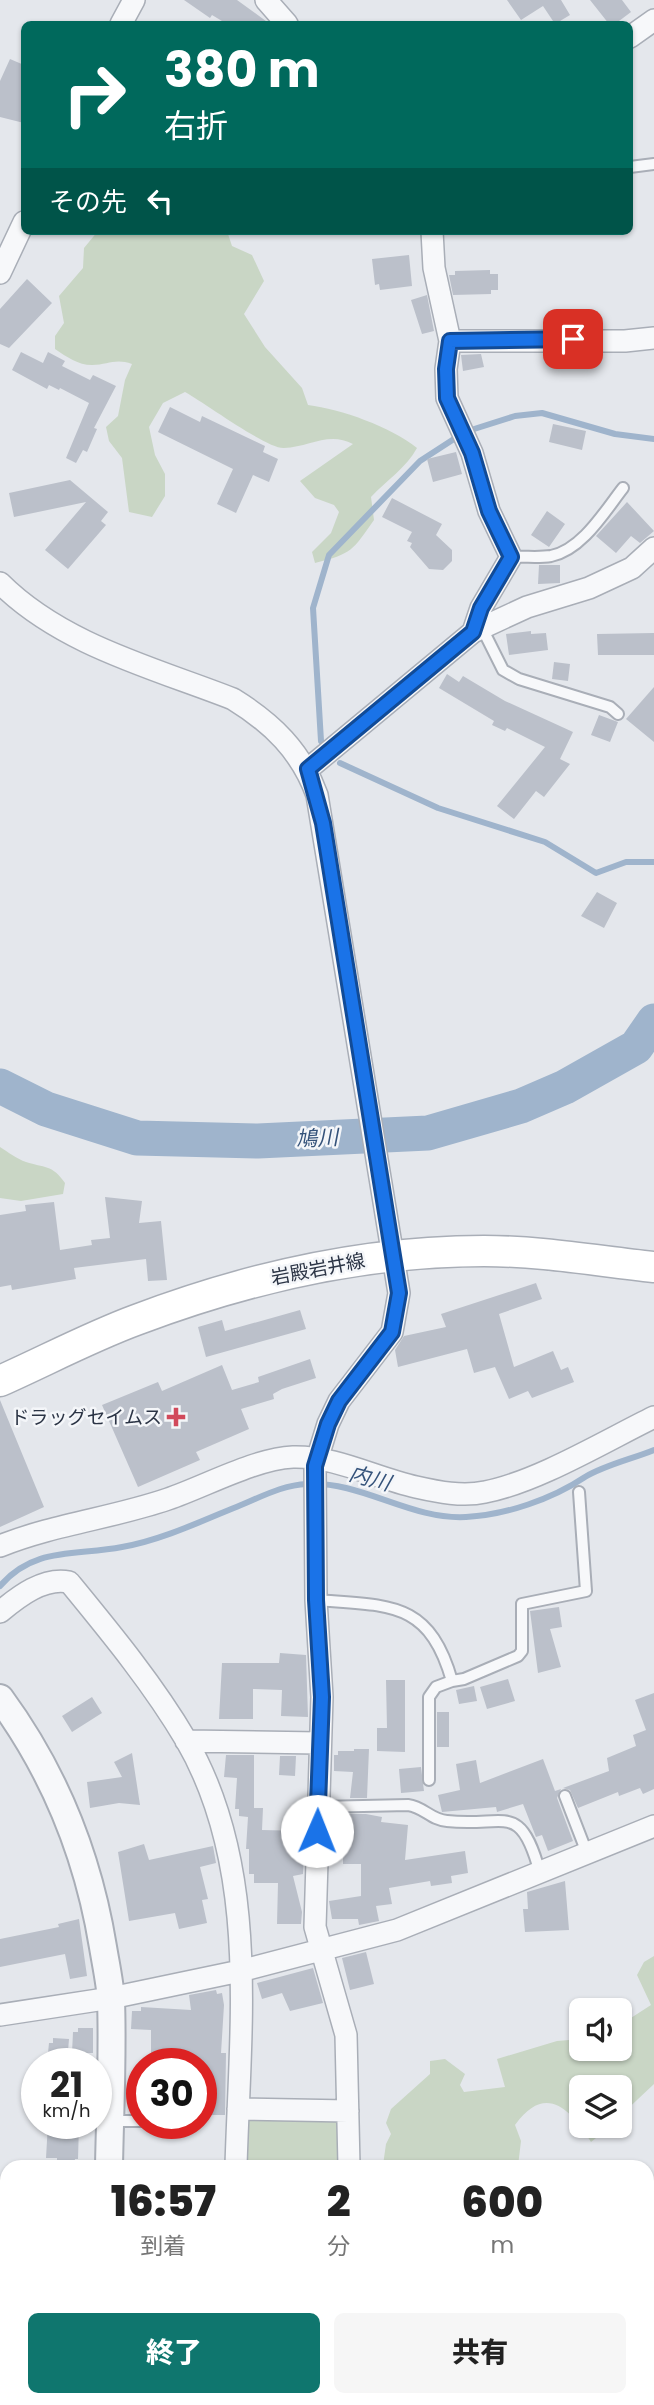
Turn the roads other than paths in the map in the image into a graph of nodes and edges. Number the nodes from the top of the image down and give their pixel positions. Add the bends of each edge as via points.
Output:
1 (134, 0) edge
2 (266, 0) edge
3 (654, 20) edge
4 (123, 21) edge
5 (285, 21) edge
6 (633, 35) edge
7 (654, 164) edge
8 (633, 167) edge
9 (21, 228) edge
10 (432, 235) edge
11 (0, 273) edge
12 (654, 338) edge
13 (450, 341) junction
14 (624, 488) dead end
15 (654, 548) edge
16 (511, 557) junction
17 (0, 583) edge
18 (478, 630) junction
19 (618, 714) dead end
20 (308, 769) junction
21 (393, 1256) junction
22 (654, 1267) edge
23 (0, 1381) edge
24 (654, 1417) edge
25 (316, 1462) junction
26 (579, 1492) dead end
27 (0, 1546) edge
28 (316, 1600) junction
29 (0, 1612) edge
30 (452, 1681) junction
31 (0, 1698) edge
32 (186, 1741) junction
33 (320, 1743) junction
34 (429, 1780) dead end
35 (565, 1796) dead end
36 (318, 1807) junction
37 (654, 1826) edge
38 (587, 1853) junction
39 (540, 1873) junction
40 (323, 1950) junction
41 (240, 1971) junction
42 (111, 1998) junction
43 (0, 2015) edge
44 (111, 2048) edge
45 (238, 2109) junction
46 (348, 2112) junction
47 (110, 2139) edge
48 (109, 2160) edge
49 (236, 2160) edge
50 (349, 2160) edge

1 - 4 street
2 - 5 street
3 - 6 street
7 - 8 lane
9 - 11 street
10 - 13 street via 434,268
12 - 13 street
13 - 16 street via 447,398
14 - 16 lane via 586,534 566,548 552,556
15 - 18 street via 632,568
16 - 18 street via 481,608
17 - 20 street via 15,598 87,643 233,699 272,726
18 - 19 lane via 503,670 610,707
18 - 20 street
20 - 21 street via 323,823
21 - 22 main road, 岩殿岩井線 via 526,1252
21 - 23 main road, 岩殿岩井線 via 234,1286 134,1320
21 - 25 street via 399,1293 392,1332 339,1401
24 - 25 street via 512,1485 484,1493 415,1487
25 - 27 street via 270,1460 166,1500 33,1533
25 - 28 street
26 - 30 lane via 586,1591 522,1604 522,1651 518,1656
28 - 30 lane via 413,1615 436,1642
28 - 33 street
29 - 32 street via 55,1580 69,1582 135,1665
30 - 34 lane via 436,1687 426,1708
31 - 42 street via 48,1773 83,1855
32 - 33 street
32 - 41 street via 225,1839 235,1888
33 - 36 street
35 - 38 lane
36 - 39 lane via 408,1805 450,1822 496,1818 512,1822 532,1845
36 - 40 street via 315,1927
37 - 38 street
38 - 39 street
39 - 40 street via 397,1930
40 - 41 street
40 - 46 street via 346,2035
41 - 42 street
41 - 45 street
42 - 43 street
42 - 44 street
45 - 46 street
45 - 49 street
46 - 50 street
47 - 48 street

